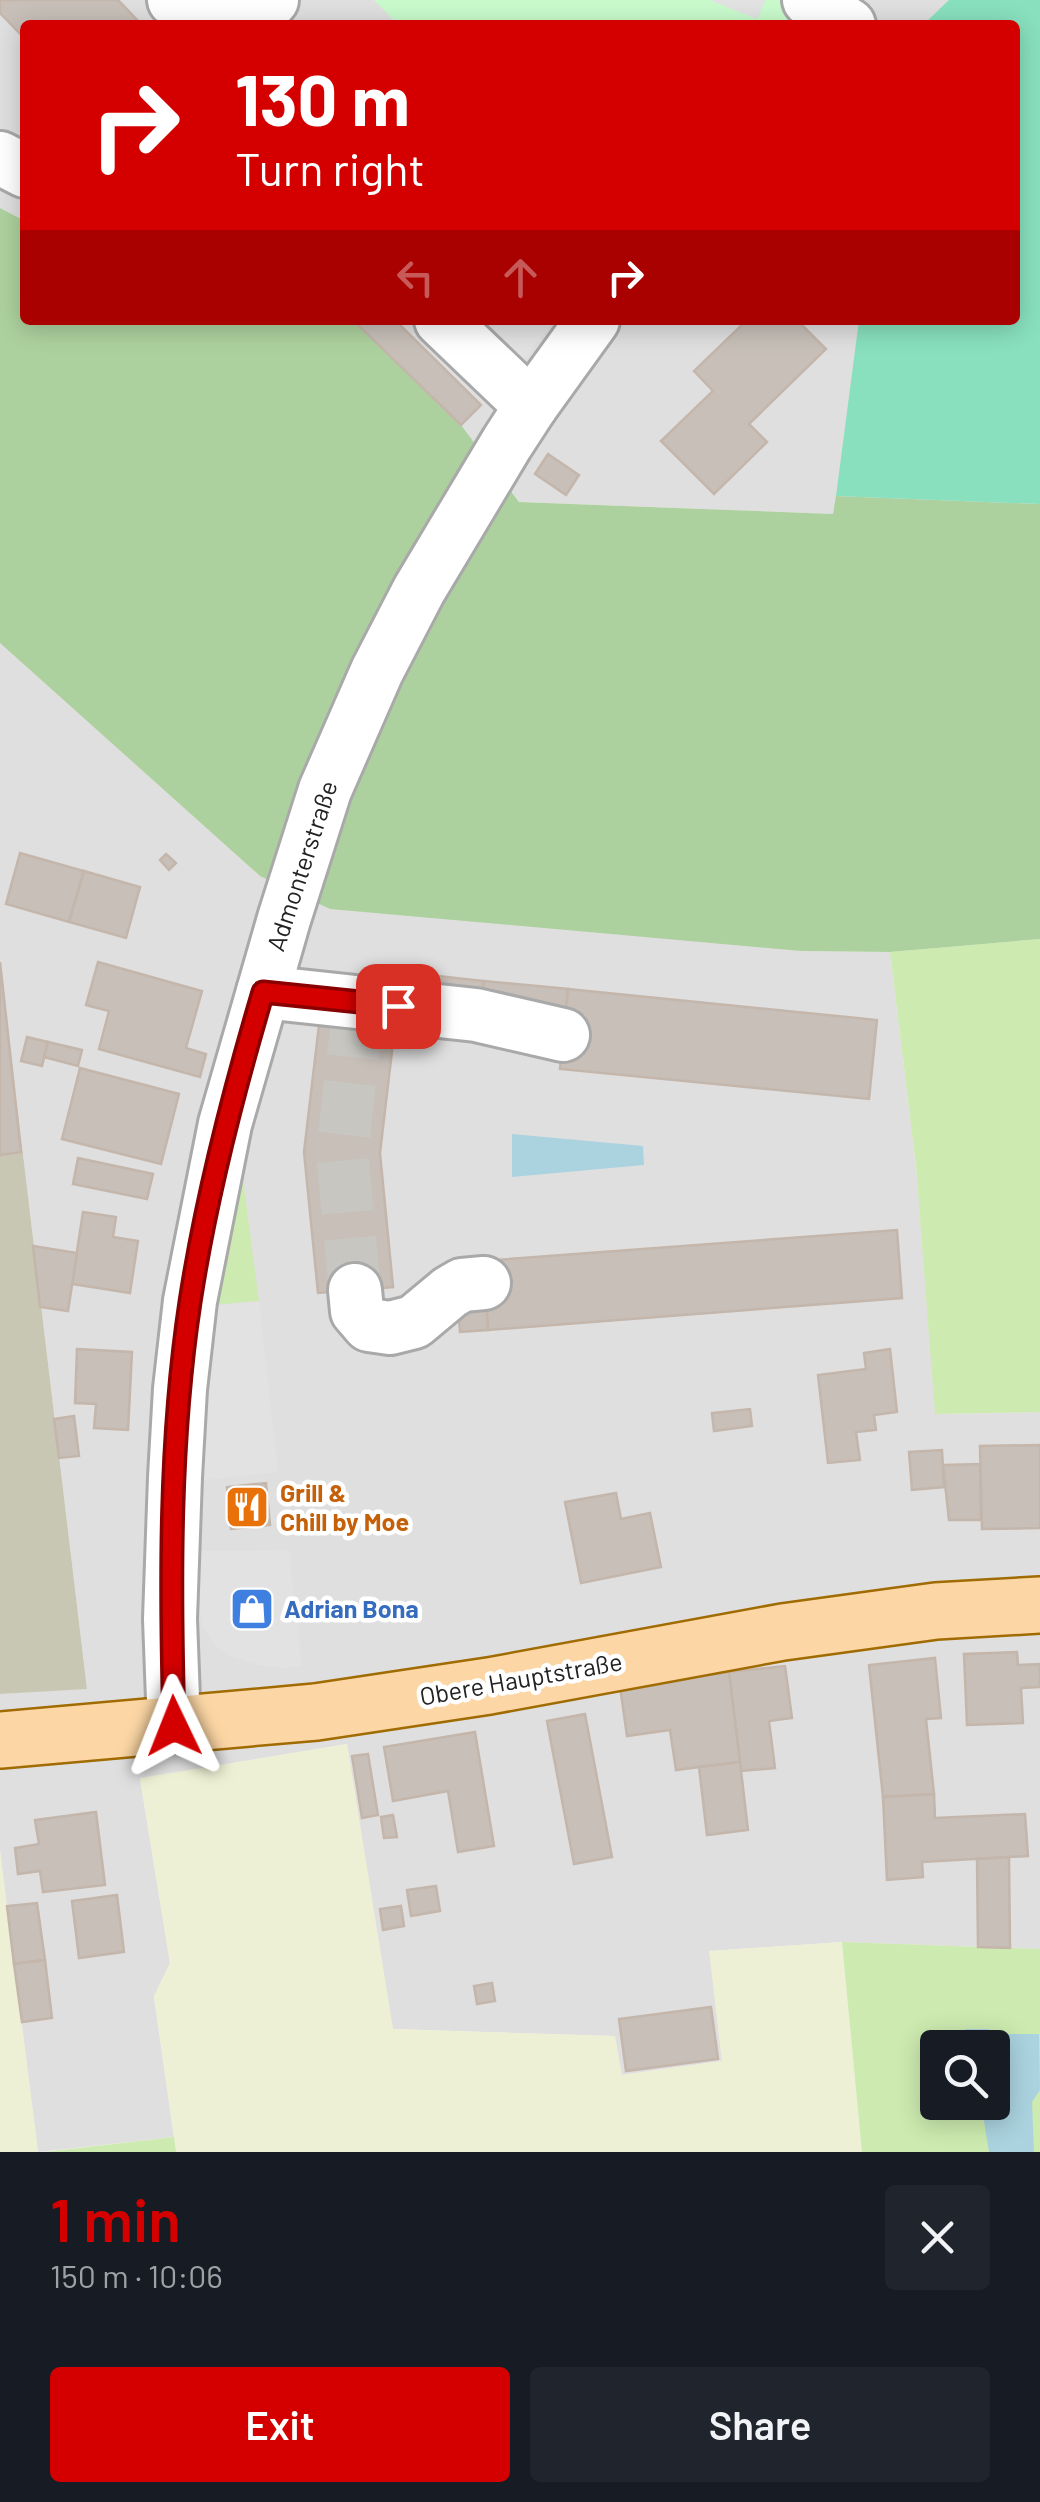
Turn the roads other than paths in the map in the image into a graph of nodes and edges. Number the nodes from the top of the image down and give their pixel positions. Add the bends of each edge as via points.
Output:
1 (174, 0) edge
2 (272, 0) edge
3 (810, 0) edge
4 (887, 0) edge
5 (203, 20) edge
6 (247, 20) edge
7 (840, 20) edge
8 (867, 20) edge
9 (446, 325) edge
10 (589, 325) edge
11 (531, 406) junction
12 (263, 992) junction
13 (564, 1035) dead end
14 (484, 1284) dead end
15 (356, 1290) tunnel mouth
16 (1040, 1605) edge
17 (174, 1726) junction
18 (0, 1740) edge

1 - 5 street
2 - 6 street
3 - 7 street
4 - 8 street
9 - 11 street
10 - 11 street, Admonterstraße
11 - 12 street, Admonterstraße via 377,671 324,790
12 - 13 street via 359,1007 476,1014
12 - 17 street, Admonterstraße via 226,1124 190,1301 174,1477
14 - 15 street via 462,1285 414,1322 390,1328 369,1325 357,1311
16 - 17 main road, Obere Hauptstraße via 784,1632 389,1702
17 - 18 main road, Obere Hauptstraße

